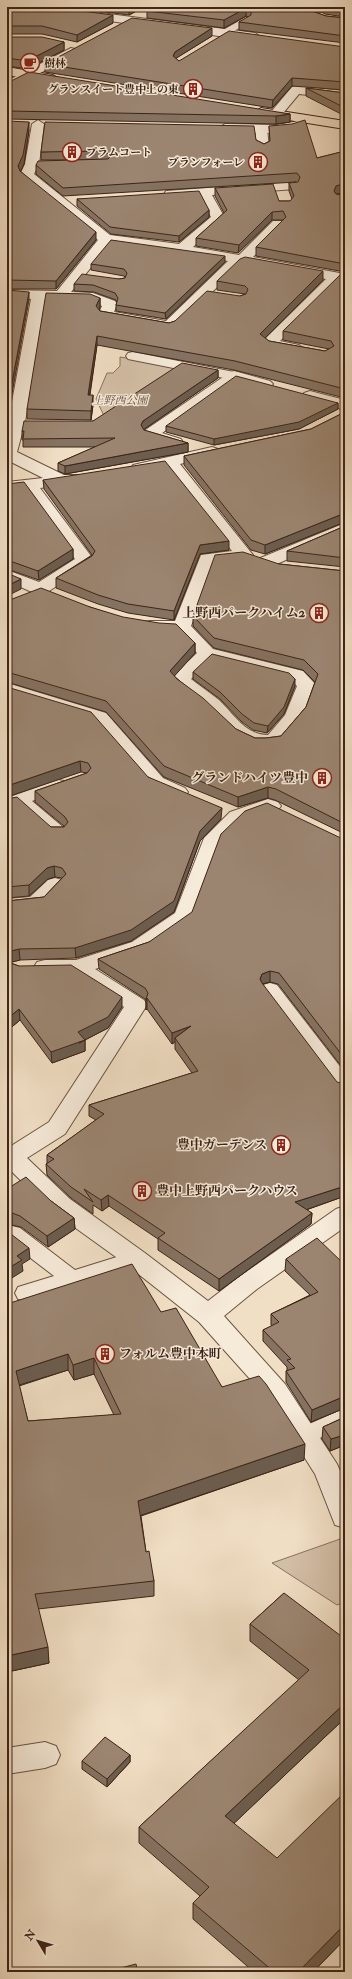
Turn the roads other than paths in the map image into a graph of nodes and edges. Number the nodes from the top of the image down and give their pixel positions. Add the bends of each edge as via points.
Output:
1 (47, 7) edge
2 (305, 8) edge
3 (149, 10) edge
4 (327, 13) edge
5 (130, 20) junction
6 (246, 20) edge
7 (111, 30) edge
8 (225, 33) junction
9 (267, 39) edge
10 (64, 44) edge
11 (210, 44) edge
12 (7, 71) edge
13 (28, 75) junction
14 (68, 82) edge
15 (7, 86) edge
16 (345, 95) edge
17 (252, 111) edge
18 (275, 115) junction
19 (308, 120) junction
20 (23, 124) edge
21 (38, 124) junction
22 (54, 124) edge
23 (345, 125) edge
24 (214, 127) edge
25 (261, 128) junction
26 (263, 148) edge
27 (31, 165) junction
28 (46, 165) edge
29 (284, 190) dead end
30 (204, 192) junction
31 (156, 196) edge
32 (77, 201) edge
33 (61, 202) junction
34 (278, 224) edge
35 (106, 239) junction
36 (182, 249) junction
37 (241, 261) junction
38 (341, 278) edge
39 (202, 293) junction
40 (7, 294) edge
41 (39, 294) junction
42 (62, 294) junction
43 (217, 295) edge
44 (311, 352) edge
45 (133, 356) dead end
46 (234, 376) junction
47 (343, 412) edge
48 (17, 424) junction
49 (33, 424) edge
50 (7, 454) edge
51 (170, 462) junction
52 (124, 470) edge
53 (86, 477) edge
54 (63, 480) junction
55 (29, 484) junction
56 (7, 487) edge
57 (345, 528) edge
58 (244, 555) junction
59 (264, 564) junction
60 (292, 569) edge
61 (7, 575) edge
62 (40, 589) junction
63 (62, 598) edge
64 (20, 599) edge
65 (133, 623) edge
66 (182, 628) junction
67 (207, 654) junction
68 (7, 689) edge
69 (74, 780) edge
70 (192, 798) edge
71 (14, 801) edge
72 (289, 815) edge
73 (58, 832) edge
74 (55, 884) edge
75 (7, 905) edge
76 (77, 967) junction
77 (27, 968) edge
78 (270, 989) dead end
79 (345, 1088) edge
80 (10, 1154) edge
81 (345, 1215) edge
82 (12, 1233) edge
83 (136, 1259) junction
84 (72, 1279) junction
85 (26, 1293) dead end
86 (208, 1315) junction
87 (345, 1417) edge
88 (304, 1436) junction
89 (344, 1514) edge
90 (45, 1755) dead end
91 (7, 1761) edge

1 - 5 street via 44,9
2 - 4 street via 310,13
3 - 5 street
5 - 7 street
5 - 8 street
6 - 8 lane
8 - 9 street
8 - 11 street
10 - 13 street via 79,48
12 - 13 main road
13 - 14 main road
13 - 15 street
16 - 18 street via 296,90
17 - 18 main road
18 - 19 main road
19 - 23 main road
19 - 25 street via 291,128
20 - 21 street
21 - 22 street
21 - 27 street
24 - 25 street
25 - 26 lane
27 - 28 lane
27 - 33 street via 27,175
29 - 30 street
30 - 31 street
30 - 36 street via 218,218
32 - 33 street
33 - 35 street
34 - 37 street
35 - 36 street
35 - 42 street via 85,275
36 - 37 street
37 - 38 street
37 - 39 street via 234,263
38 - 44 street via 269,343
39 - 42 street via 169,326 105,316 110,304 94,297
39 - 43 street
40 - 41 street
41 - 42 street
41 - 48 street
45 - 46 lane
46 - 47 street via 286,389
46 - 51 street via 150,434 221,450
48 - 49 lane
48 - 50 street
50 - 54 street
51 - 52 street
51 - 58 street
53 - 54 street
54 - 55 street
55 - 56 street
55 - 62 street via 85,560
57 - 59 street
58 - 59 street
58 - 66 street via 207,559
59 - 60 street
61 - 62 street
62 - 63 street
62 - 64 street
65 - 66 street
66 - 67 street
67 - 67 street via 230,657 296,675 307,685 294,716 273,741 254,741 239,732 212,704 180,680
68 - 70 street via 99,717 156,782
69 - 71 lane
71 - 73 lane
72 - 76 street via 268,805 229,813 211,842 184,916 140,947
74 - 75 street via 36,903
76 - 77 street
76 - 80 street via 136,1005 57,1128
78 - 79 lane
80 - 83 street via 60,1205
81 - 86 street via 248,1283
82 - 84 lane
83 - 84 lane
83 - 86 street
84 - 85 lane
86 - 88 street via 276,1391
87 - 88 lane
88 - 89 street via 327,1471
90 - 91 street

